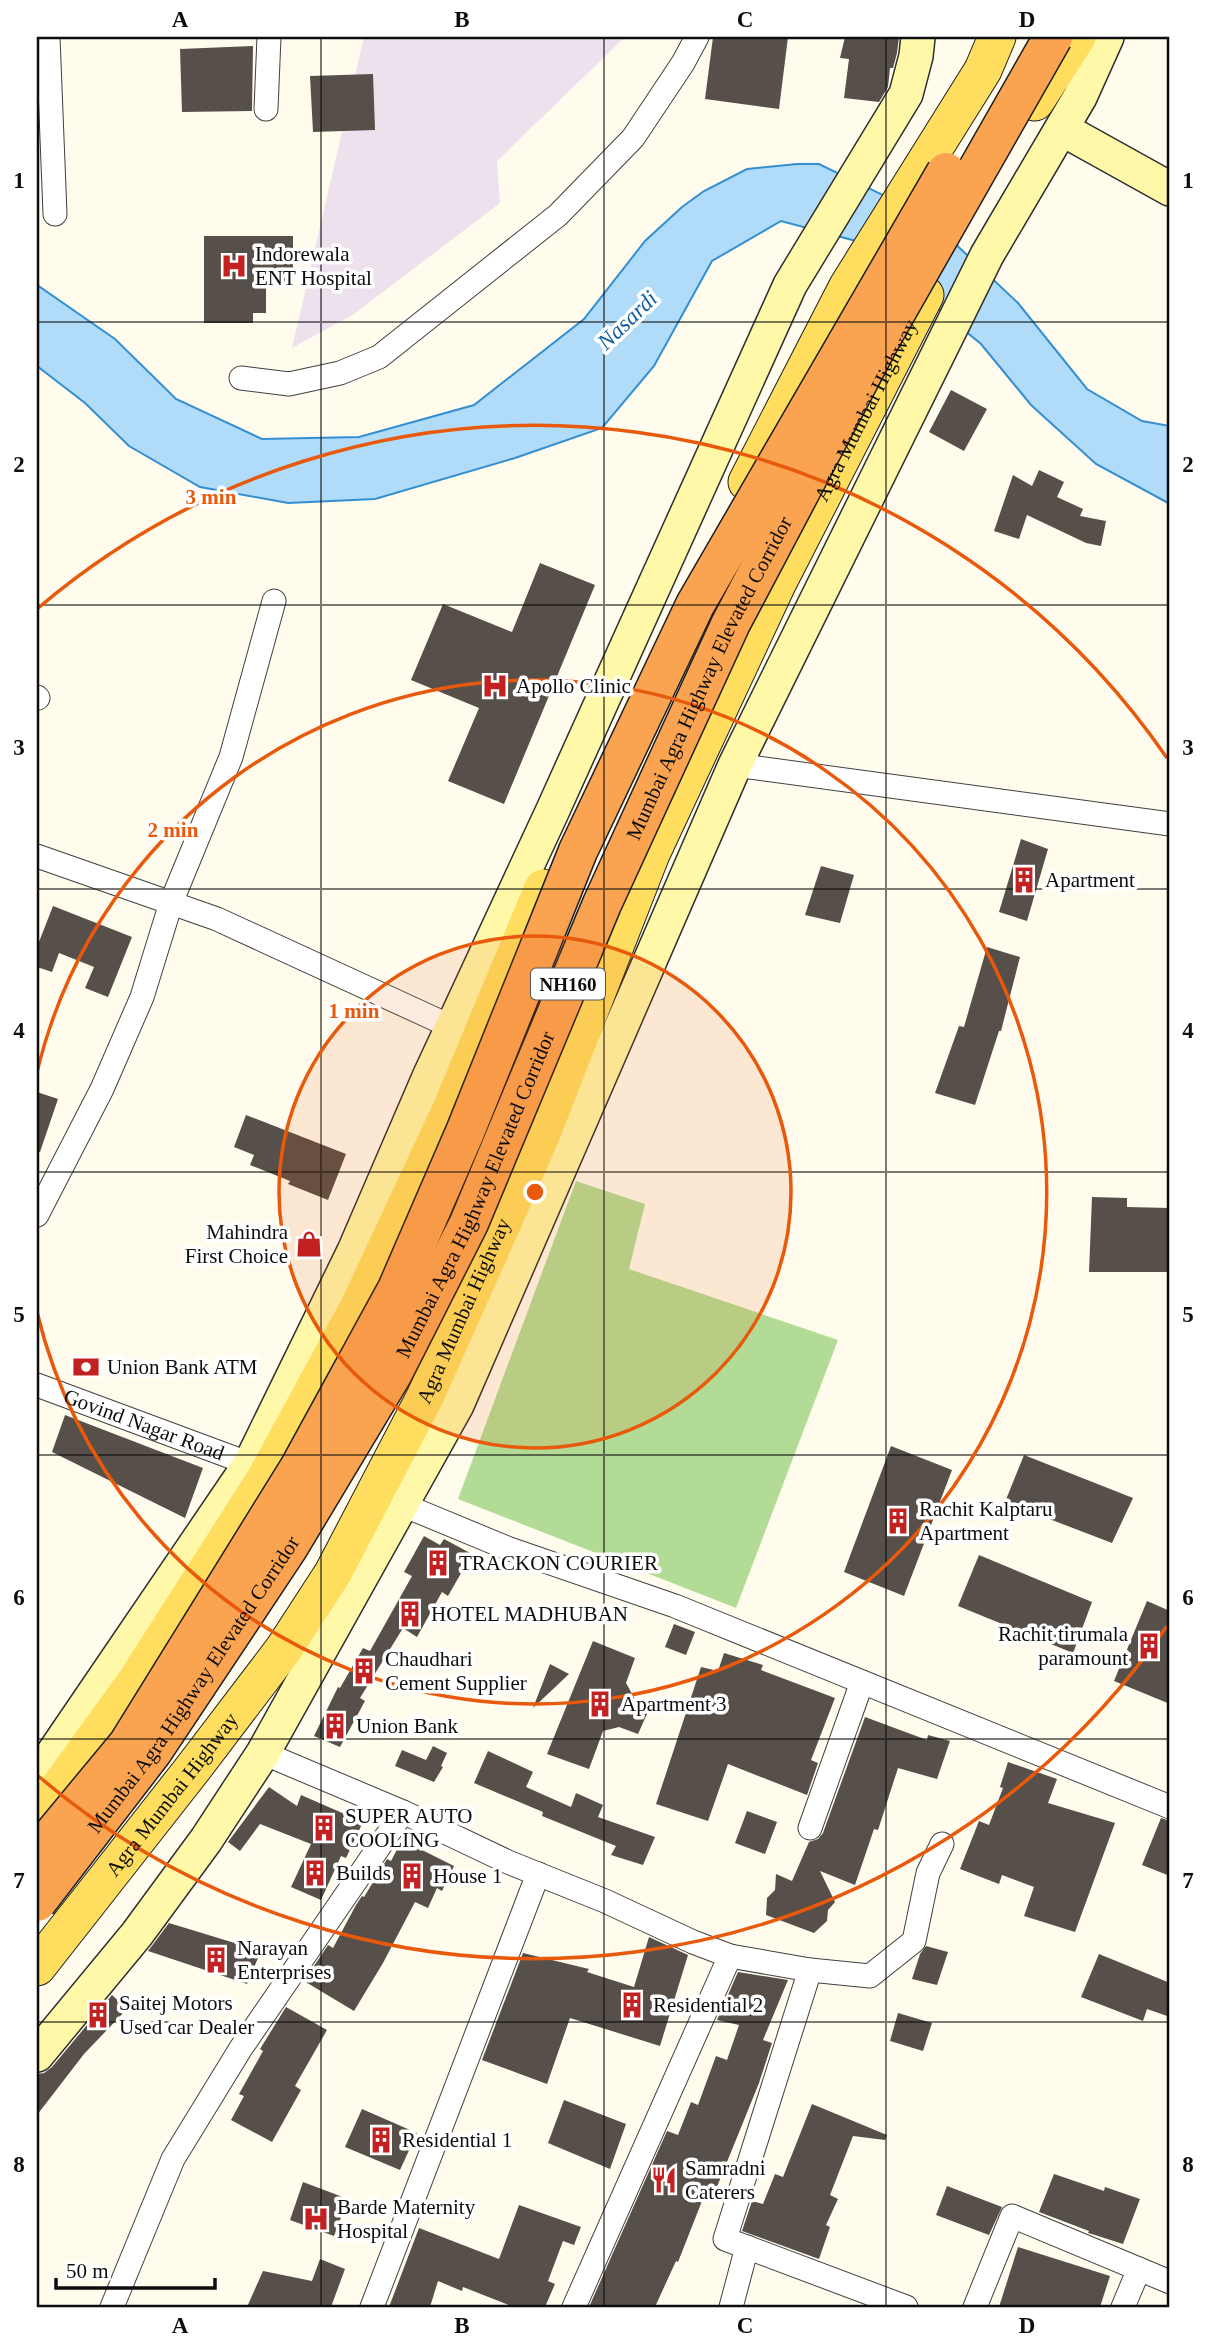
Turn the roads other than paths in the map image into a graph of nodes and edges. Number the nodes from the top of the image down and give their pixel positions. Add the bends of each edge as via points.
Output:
1 (48, 37) edge
2 (269, 37) edge
3 (698, 37) edge
4 (918, 37) edge
5 (997, 37) edge
6 (1026, 37) edge
7 (1054, 37) edge
8 (1077, 37) edge
9 (1107, 37) edge
10 (266, 109) dead end
11 (1062, 129) junction
12 (1170, 189) edge
13 (55, 214) dead end
14 (241, 378) dead end
15 (274, 601) dead end
16 (735, 765) junction
17 (1170, 824) edge
18 (37, 856) edge
19 (171, 903) junction
20 (452, 1027) junction
21 (410, 1197) junction
22 (37, 1215) edge
23 (497, 1236) junction
24 (37, 1385) edge
25 (250, 1464) junction
26 (403, 1506) junction
27 (862, 1682) junction
28 (263, 1753) junction
29 (37, 1777) edge
30 (1170, 1807) edge
31 (403, 1812) junction
32 (37, 1818) edge
33 (810, 1828) dead end
34 (942, 1844) dead end
35 (37, 1854) edge
36 (538, 1874) junction
37 (37, 1902) edge
38 (730, 1956) junction
39 (37, 1967) edge
40 (810, 1970) junction
41 (37, 2055) edge
42 (747, 2247) junction
43 (1139, 2269) junction
44 (1170, 2282) edge
45 (112, 2307) edge
46 (372, 2307) edge
47 (574, 2307) edge
48 (731, 2307) edge
49 (906, 2307) edge
50 (975, 2307) edge
51 (1123, 2307) edge

1 - 13 street
2 - 10 street
3 - 14 street via 633,138 558,215 379,357 340,373 289,384
4 - 20 street via 906,94 790,285
5 - 21 main road via 983,70 848,286 559,851
6 - 35 highway, Mumbai Agra Highway Elevated Corridor / NH160, bridge via 695,605 578,851 465,1132 384,1313 299,1468 128,1744
7 - 37 highway, Mumbai Agra Highway Elevated Corridor / NH160, bridge via 882,337 731,623 602,904 469,1223 393,1373 288,1548 153,1751
8 - 23 main road, Agra Mumbai Highway via 974,199 778,582 651,854
9 - 11 street
11 - 12 street
11 - 16 street via 987,255
15 - 19 street via 231,757
16 - 17 street
16 - 26 street via 457,1405
18 - 19 street
19 - 20 street via 217,919
19 - 22 street via 142,997 103,1088
20 - 25 street via 354,1251
21 - 23 main road
21 - 32 main road via 359,1306 265,1479 136,1681
23 - 39 main road, Agra Mumbai Highway via 425,1397 333,1573 283,1650
24 - 25 street, Govind Nagar Road
25 - 29 street
26 - 27 street via 507,1548 675,1606
26 - 28 street
27 - 30 street
27 - 33 street
28 - 31 street
28 - 41 street via 137,1934
31 - 36 street
31 - 45 street via 241,2048 173,2159
34 - 40 street via 928,1873 914,1941 870,1976
36 - 38 street
36 - 46 street
38 - 40 street
38 - 47 street
40 - 42 street via 725,2239
42 - 48 street
42 - 49 street
43 - 44 street
43 - 50 street via 1012,2216
43 - 51 street

